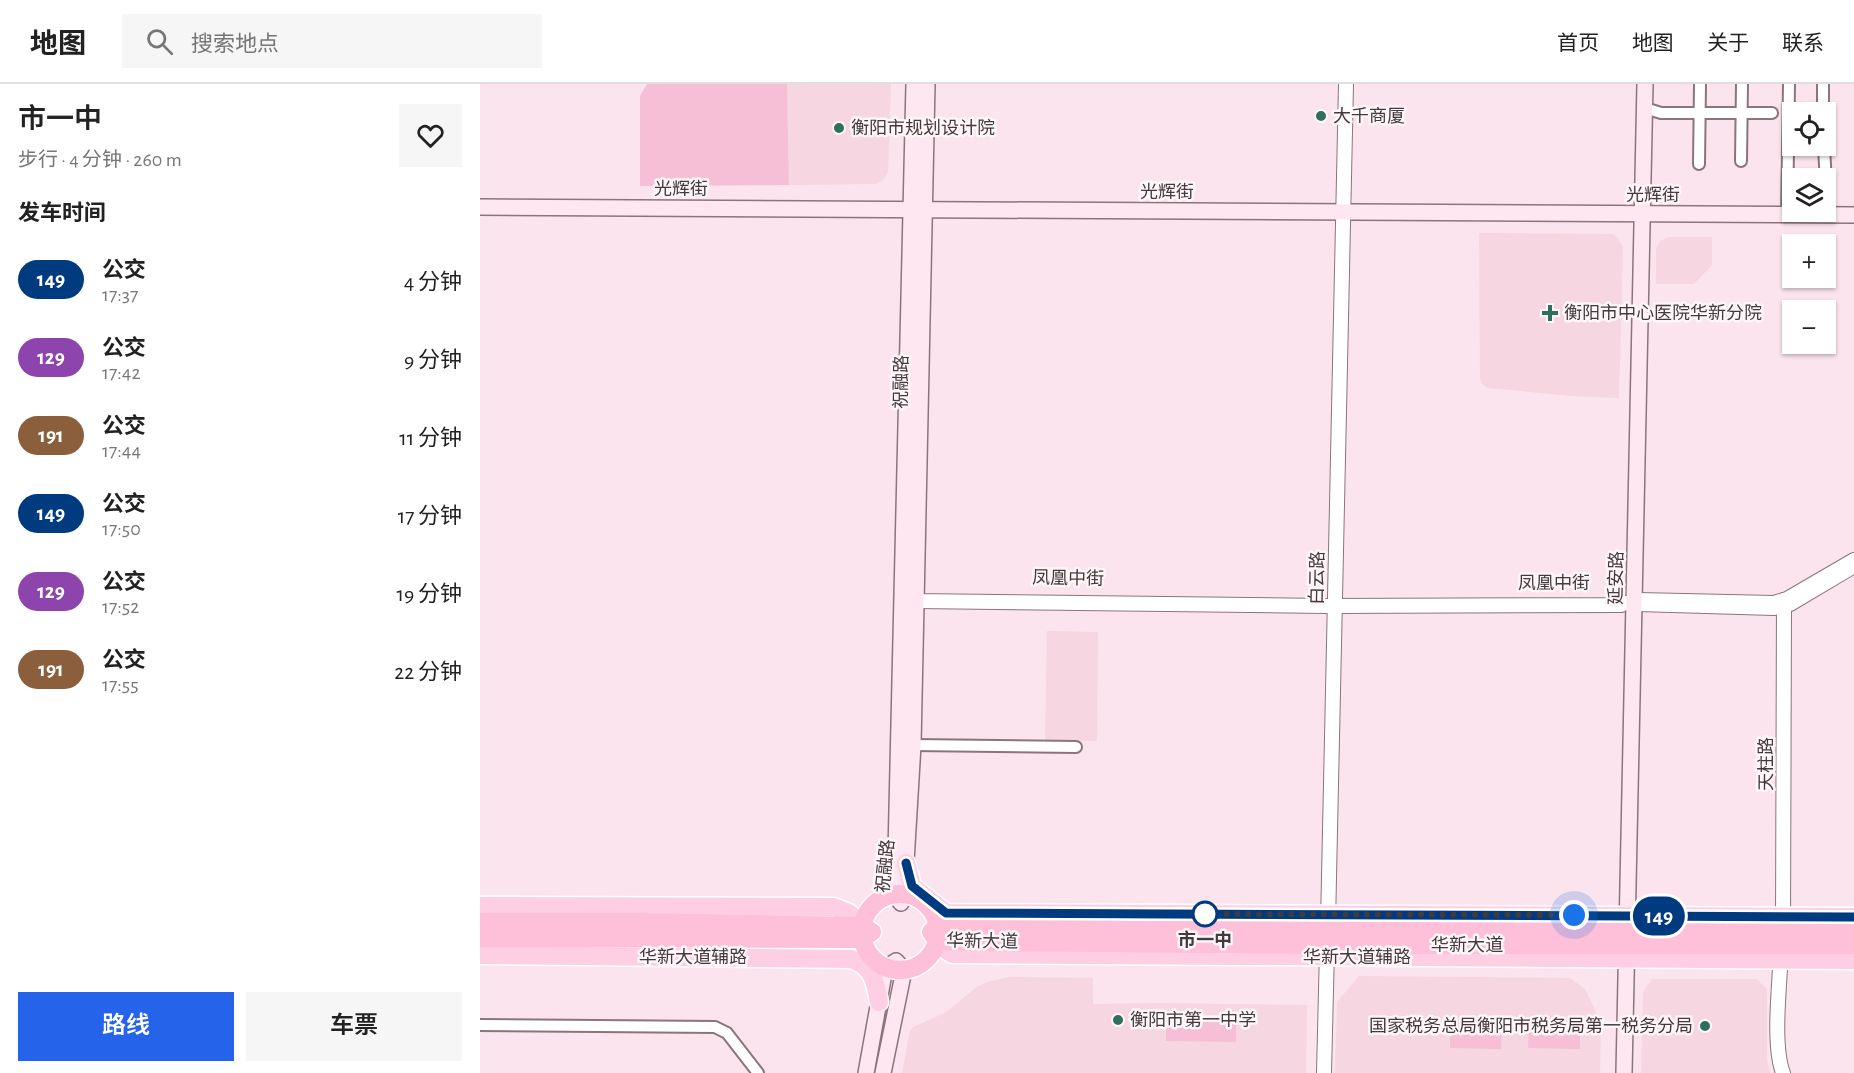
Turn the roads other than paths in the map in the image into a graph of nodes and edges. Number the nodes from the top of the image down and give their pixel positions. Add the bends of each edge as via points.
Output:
1 (914, 84) edge
2 (927, 84) edge
3 (1338, 84) edge
4 (1346, 84) edge
5 (1636, 84) edge
6 (1645, 84) edge
7 (1700, 84) edge
8 (1742, 84) edge
9 (1789, 84) edge
10 (1824, 84) edge
11 (1789, 102) edge
12 (1823, 102) edge
13 (1645, 108) junction
14 (1699, 112) junction
15 (1742, 113) junction
16 (1772, 113) dead end
17 (1741, 161) dead end
18 (1699, 164) dead end
19 (480, 207) edge
20 (480, 213) edge
21 (918, 213) junction
22 (1836, 214) edge
23 (1339, 215) junction
24 (1782, 215) edge
25 (1854, 215) edge
26 (1638, 217) junction
27 (1854, 221) edge
28 (1854, 560) edge
29 (1854, 566) edge
30 (911, 598) junction
31 (1630, 602) junction
32 (1785, 602) junction
33 (1331, 603) junction
34 (913, 745) junction
35 (1076, 747) dead end
36 (906, 863) junction
37 (900, 898) junction
38 (480, 906) edge
39 (630, 914) junction
40 (1854, 917) edge
41 (480, 922) edge
42 (1854, 928) edge
43 (866, 933) junction
44 (935, 933) junction
45 (1325, 936) junction
46 (1623, 936) junction
47 (1782, 937) junction
48 (480, 938) edge
49 (1854, 945) edge
50 (480, 956) edge
51 (1854, 960) edge
52 (895, 966) junction
53 (879, 1002) junction
54 (480, 1025) edge
55 (758, 1073) edge
56 (866, 1073) edge
57 (883, 1073) edge
58 (1318, 1073) edge
59 (1324, 1073) edge
60 (1615, 1073) edge
61 (1624, 1073) edge
62 (1783, 1073) edge

1 - 21 main road, 祝融路
2 - 21 main road, 祝融路
3 - 23 street, 白云路
4 - 23 street, 白云路
5 - 26 main road, 延安路
6 - 13 main road, 延安路
7 - 14 street
8 - 15 street
9 - 11 street
10 - 12 street
13 - 14 street via 1661,113
13 - 26 main road, 延安路
14 - 15 street
14 - 18 street
15 - 16 street
15 - 17 street
19 - 21 main road, 光辉街
20 - 21 main road, 光辉街
21 - 23 main road, 光辉街
21 - 30 main road, 祝融路
22 - 25 main road, 光辉街
23 - 26 main road, 光辉街
23 - 33 street, 白云路
24 - 26 main road, 光辉街
26 - 27 main road, 光辉街
26 - 31 main road, 延安路
28 - 32 street, 凤凰中街
29 - 32 street, 凤凰中街
30 - 33 street, 凤凰中街
30 - 34 main road, 祝融路
30 - 37 main road, 祝融路
31 - 32 street, 凤凰中街
31 - 33 street, 凤凰中街
31 - 46 main road, 延安路
32 - 47 street, 天柱路
33 - 45 street, 白云路
34 - 35 street
34 - 36 main road, 祝融路
36 - 37 main road, 祝融路
36 - 45 main road, 华新大道辅路 via 912,886 946,913
37 - 43 highway via 884,898 874,905 866,915
37 - 44 highway via 913,897 926,906 935,918
38 - 39 main road
39 - 41 highway
39 - 43 highway
40 - 47 main road, 华新大道辅路
42 - 47 highway, 华新大道
43 - 48 highway
43 - 52 highway via 867,951 875,961
44 - 45 highway, 华新大道
44 - 45 main road, 华新大道辅路 via 943,948 952,954
44 - 52 highway via 918,957
45 - 46 highway, 华新大道
45 - 46 main road, 华新大道辅路
45 - 58 street, 白云路
45 - 59 street, 白云路
46 - 47 highway, 华新大道
46 - 47 main road, 华新大道辅路
46 - 60 main road, 延安路
46 - 61 main road, 延安路
47 - 49 highway, 华新大道
47 - 51 main road, 华新大道辅路
47 - 62 street, 天柱路 via 1778,1046
50 - 53 main road, 华新大道辅路 via 851,959 867,966
52 - 53 main road
52 - 57 main road
53 - 56 main road
54 - 55 street via 715,1027 727,1033

